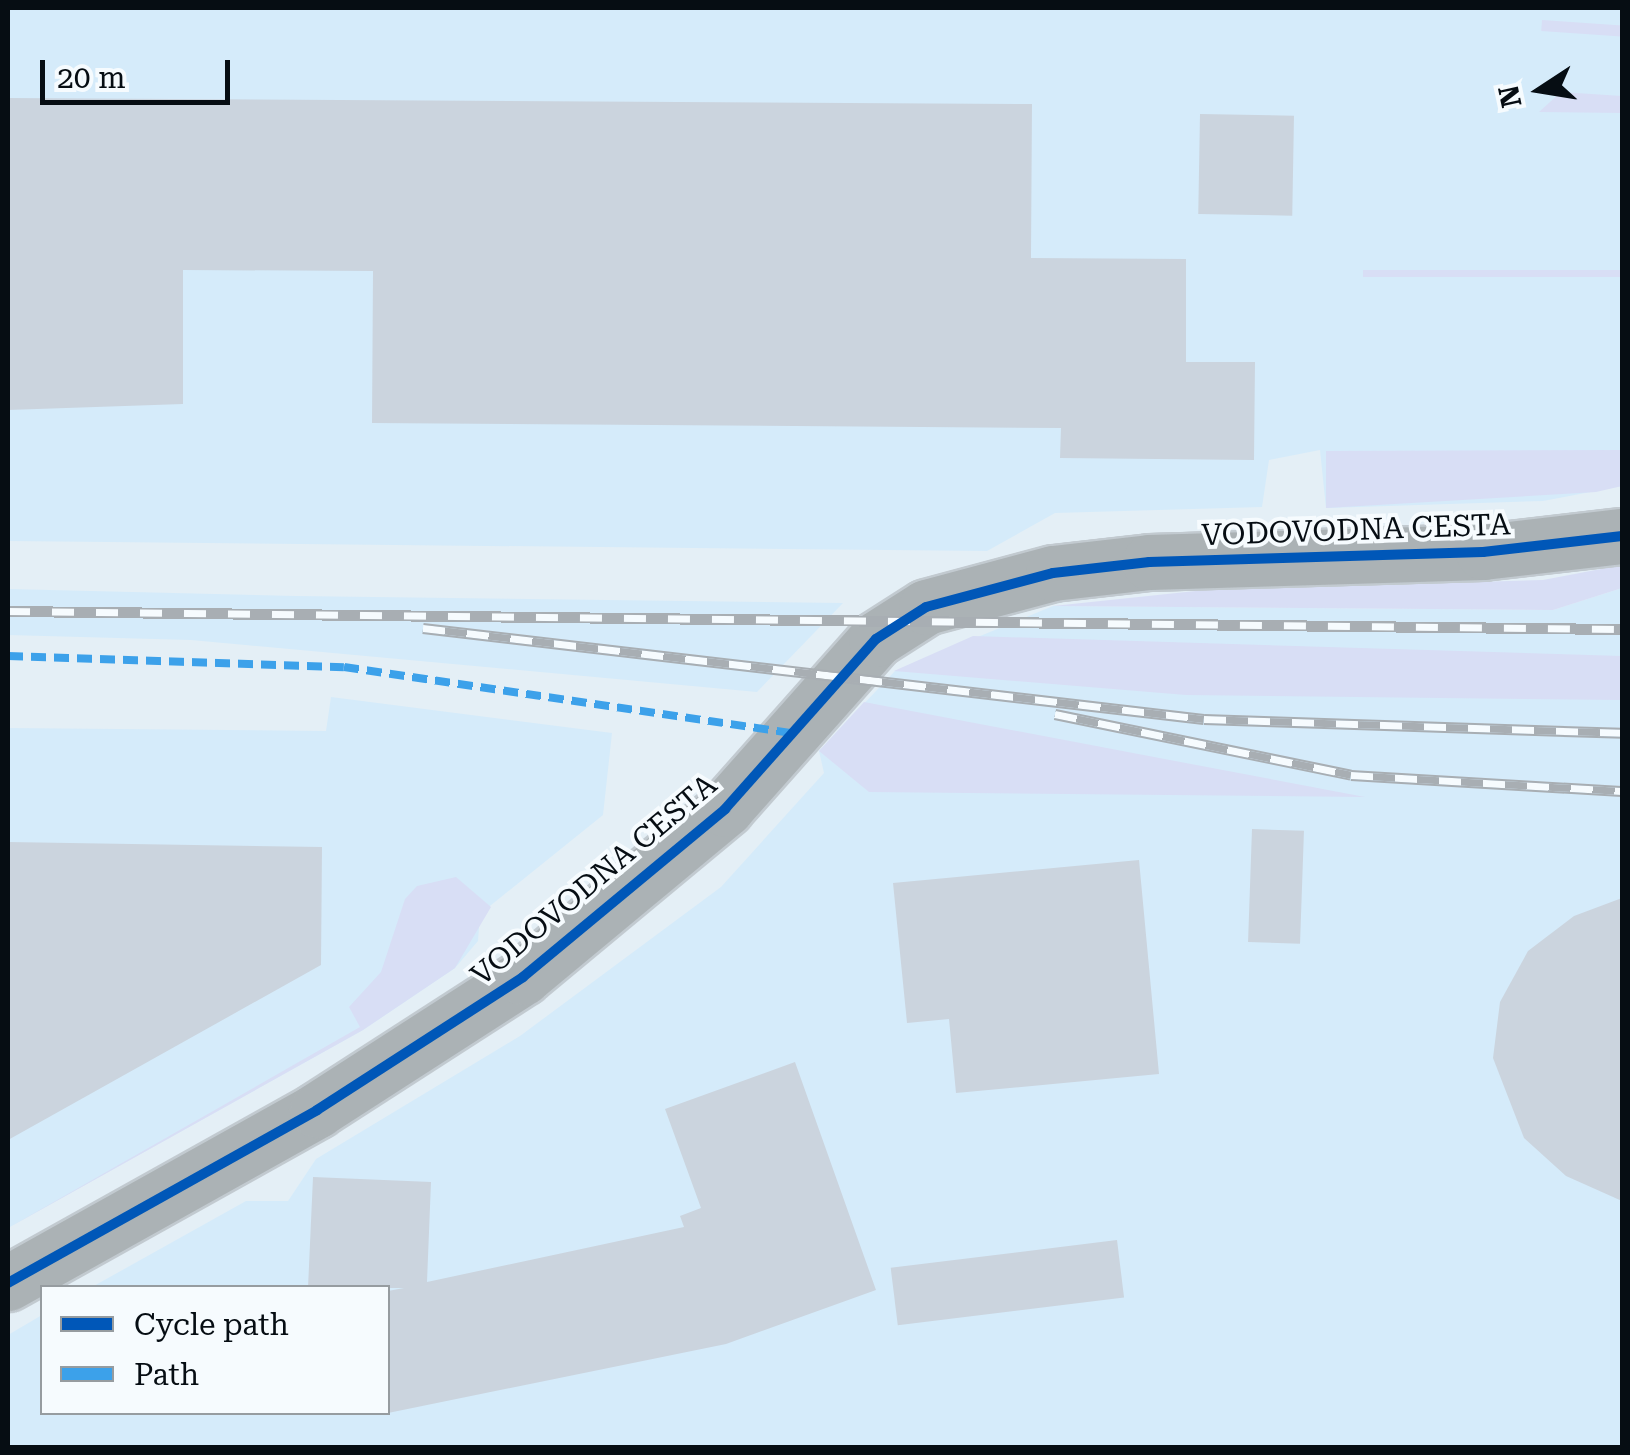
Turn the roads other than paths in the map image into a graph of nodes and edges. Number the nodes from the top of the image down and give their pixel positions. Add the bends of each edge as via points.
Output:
1 (1622, 536) edge
2 (8, 1283) edge

1 - 2 street, VODOVODNA CESTA via 1499,551 1149,562 1053,573 926,607 876,639 725,809 522,977 317,1110

